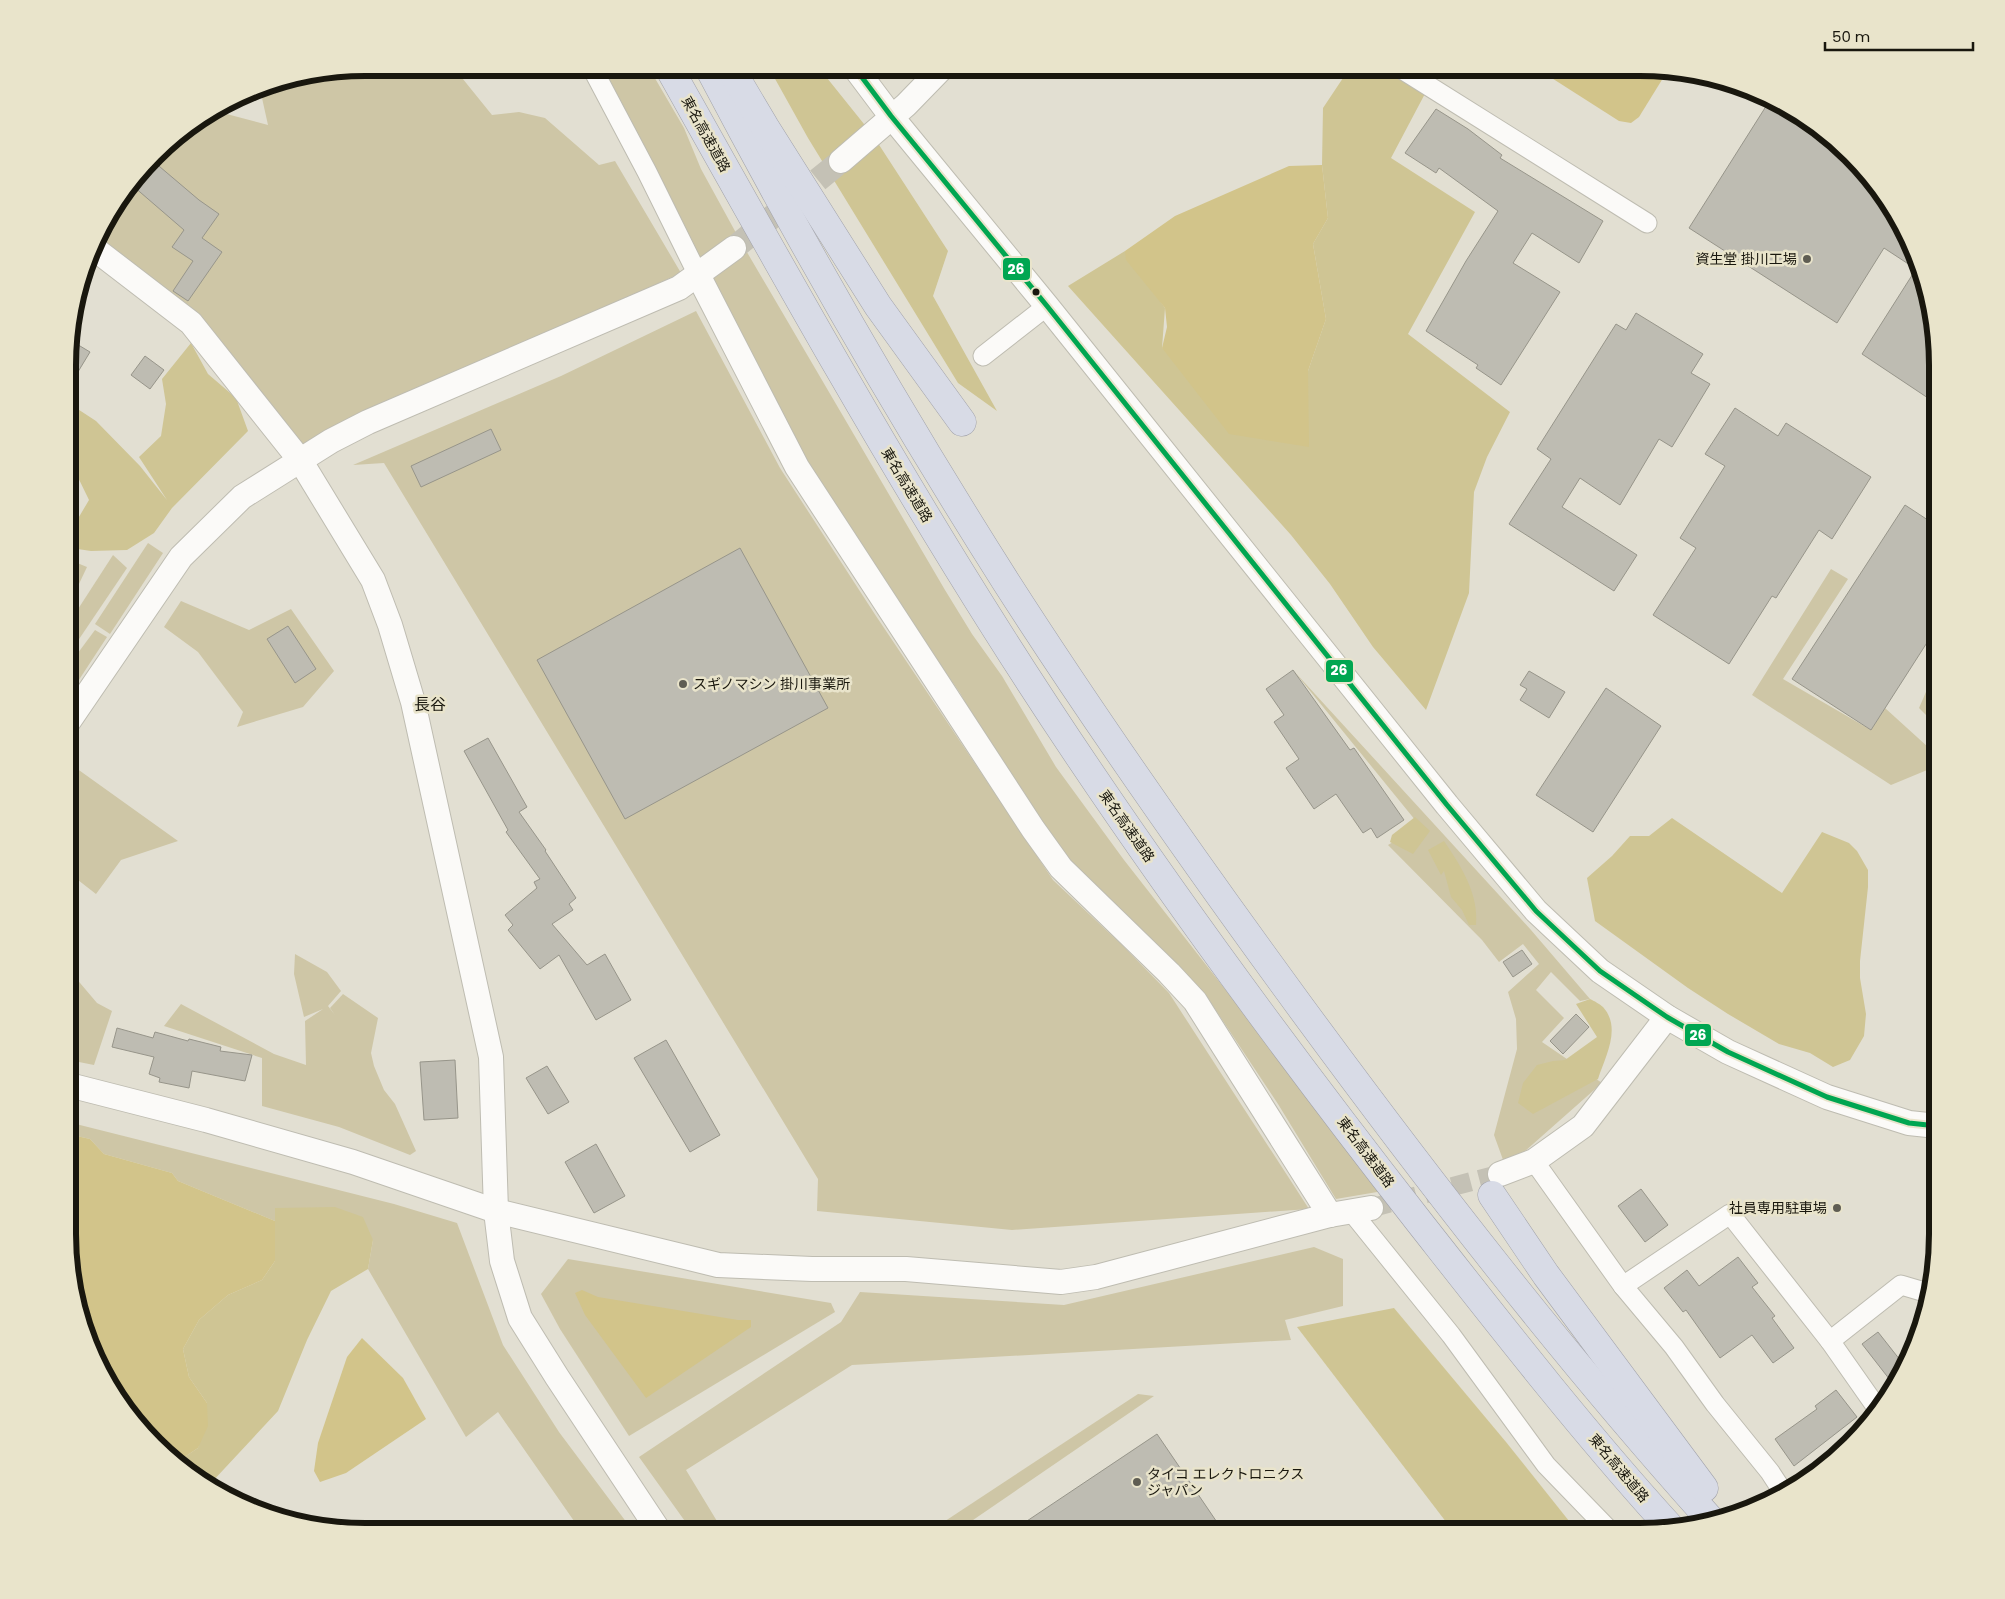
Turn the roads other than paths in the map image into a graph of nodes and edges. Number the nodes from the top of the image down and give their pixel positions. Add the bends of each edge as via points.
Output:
1 (596, 76) edge
2 (674, 76) edge
3 (713, 76) edge
4 (735, 76) edge
5 (861, 76) edge
6 (934, 76) edge
7 (1413, 76) edge
8 (891, 116) junction
9 (841, 161) tunnel mouth
10 (1647, 223) dead end
11 (734, 248) tunnel mouth
12 (99, 252) edge
13 (698, 275) junction
14 (1047, 306) junction
15 (983, 356) dead end
16 (962, 422) dead end
17 (300, 460) junction
18 (76, 711) edge
19 (1667, 1017) junction
20 (76, 1087) edge
21 (1929, 1125) edge
22 (1534, 1161) junction
23 (1496, 1184) joint
24 (496, 1211) junction
25 (1351, 1211) junction
26 (1623, 1286) junction
27 (1923, 1291) edge
28 (1830, 1341) junction
29 (1874, 1403) edge
30 (1628, 1480) junction
31 (1779, 1486) edge
32 (1721, 1511) edge
33 (1706, 1515) edge
34 (1665, 1521) edge
35 (1658, 1522) edge
36 (654, 1523) edge
37 (1601, 1523) edge

1 - 13 street
2 - 30 highway, 東名高速道路 via 871,426 998,633 1117,813 1258,1011 1373,1163
3 - 33 highway via 832,295 911,427 1011,590 1183,846 1418,1165 1546,1328
4 - 16 highway via 878,306
5 - 8 street
6 - 8 street
7 - 10 street
8 - 9 street
8 - 14 street
11 - 13 street
12 - 17 street via 192,323
13 - 17 street via 679,288 368,422
13 - 25 street via 796,467 1033,829 1061,868 1195,1001
14 - 15 street
14 - 19 street via 1447,805 1536,911 1600,971
17 - 18 street via 242,497 181,557
17 - 24 street via 372,580 390,625 412,702 492,1057
19 - 21 street via 1728,1052 1827,1098 1908,1123
19 - 22 street via 1583,1126
20 - 24 street via 353,1162
22 - 23 street
22 - 26 street
23 - 32 highway via 1546,1275
24 - 25 street via 718,1265 906,1268 1061,1282 1096,1277
24 - 36 street via 502,1261 520,1318
25 - 37 street via 1451,1336 1546,1465
26 - 28 street via 1730,1214
26 - 31 street via 1674,1347
27 - 28 street via 1901,1285
28 - 29 street
30 - 34 highway, 東名高速道路
30 - 35 highway

